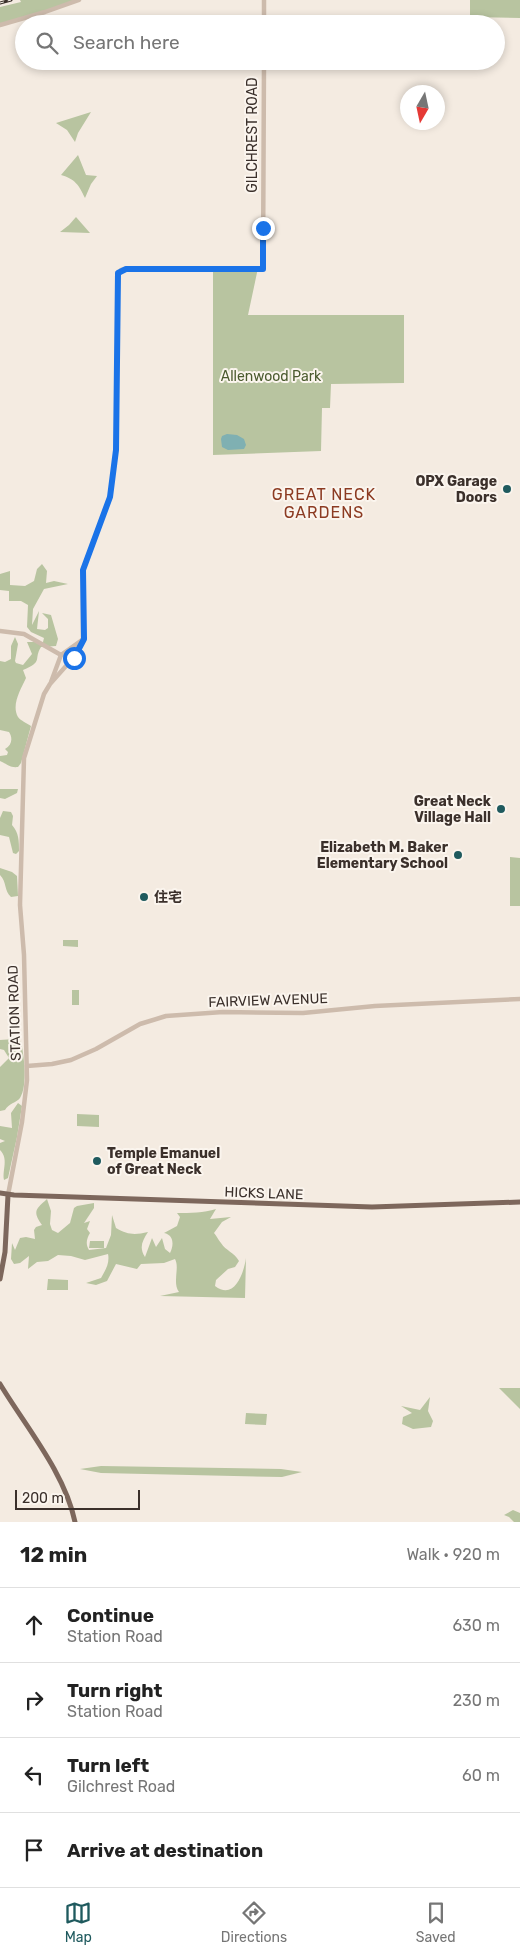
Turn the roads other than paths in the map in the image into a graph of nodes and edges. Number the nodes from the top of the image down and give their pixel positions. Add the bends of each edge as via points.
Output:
1 (79, 0) edge
2 (264, 0) edge
3 (33, 15) edge
4 (264, 15) edge
5 (15, 20) edge
6 (0, 24) edge
7 (264, 70) edge
8 (0, 631) edge
9 (84, 639) junction
10 (61, 656) junction
11 (50, 684) junction
12 (520, 999) edge
13 (27, 1066) junction
14 (0, 1193) edge
15 (8, 1194) junction
16 (520, 1202) edge
17 (0, 1279) edge
18 (0, 1384) edge
19 (75, 1522) edge

1 - 3 street
2 - 4 street
5 - 6 street
7 - 9 street, GILCHREST ROAD via 263,269 126,269 118,273 116,450 110,497 83,570
8 - 10 street via 24,634
9 - 10 street
9 - 11 street, STATION ROAD via 74,658
10 - 11 street, STATION ROAD
11 - 13 street, STATION ROAD via 24,760 20,905
12 - 13 street, FAIRVIEW AVENUE via 303,1013 223,1012 166,1016 140,1024 71,1060
13 - 15 street, STATION ROAD via 22,1122
14 - 15 main road, HICKS LANE
15 - 16 main road, HICKS LANE via 372,1207
15 - 17 main road
18 - 19 main road via 54,1469 68,1496

